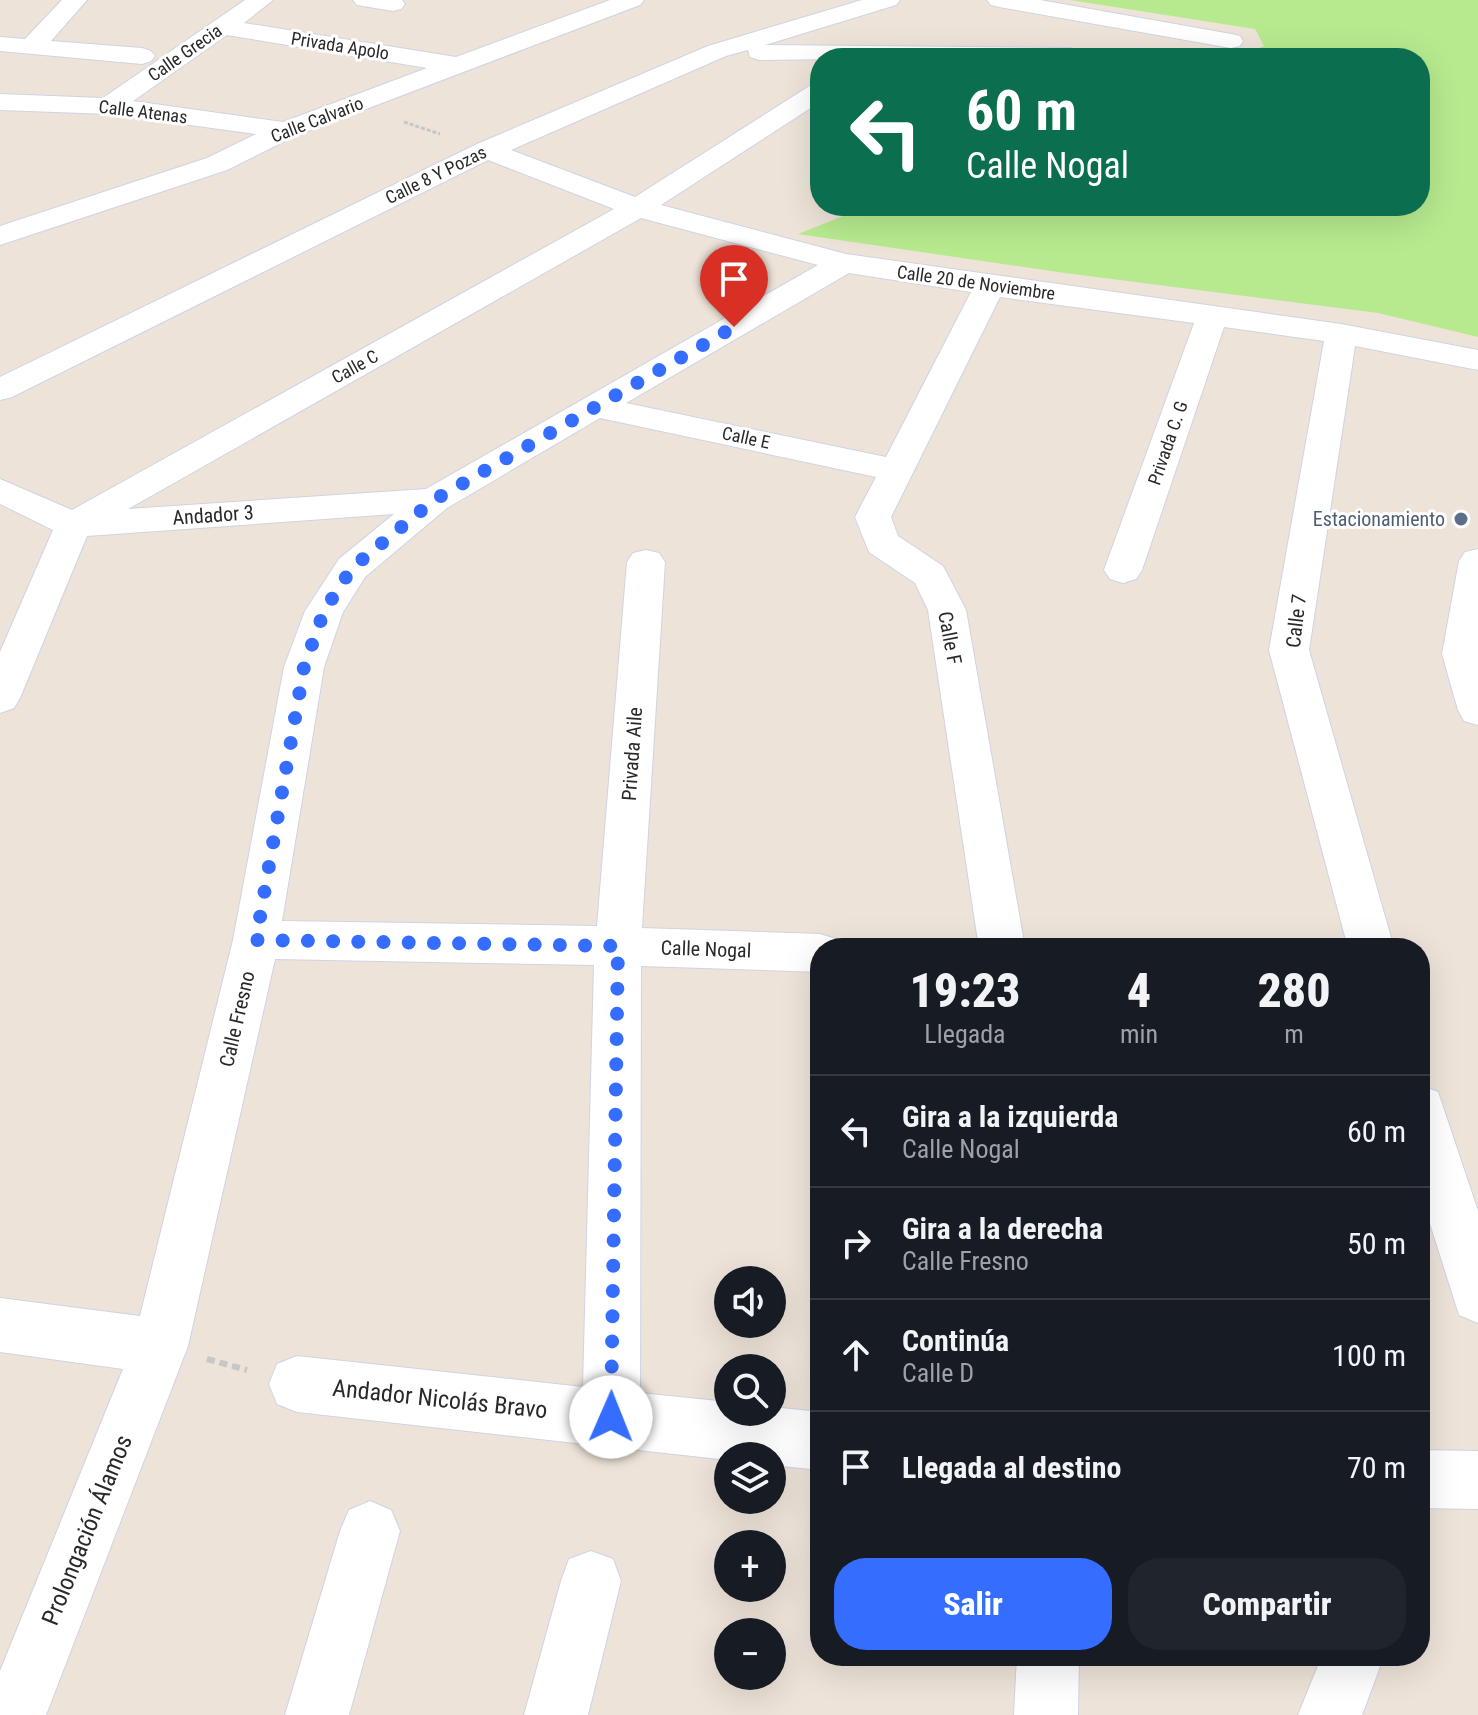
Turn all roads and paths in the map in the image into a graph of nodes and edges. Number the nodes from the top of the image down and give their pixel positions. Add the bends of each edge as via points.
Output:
1 (75, 0) edge
2 (261, 0) edge
3 (365, 0) edge
4 (632, 0) edge
5 (888, 0) edge
6 (999, 0) edge
7 (393, 4) dead end
8 (221, 27) junction
9 (1231, 41) dead end
10 (0, 44) edge
11 (32, 46) junction
12 (717, 51) junction
13 (810, 52) edge
14 (142, 56) dead end
15 (458, 65) junction
16 (810, 97) edge
17 (0, 102) edge
18 (109, 106) junction
19 (353, 106) junction
20 (388, 117) dead end
21 (285, 130) junction
22 (487, 150) junction
23 (637, 208) junction
24 (0, 236) edge
25 (844, 263) junction
26 (990, 286) junction
27 (1213, 315) junction
28 (1341, 334) junction
29 (1478, 360) edge
30 (0, 390) edge
31 (596, 407) junction
32 (896, 470) junction
33 (0, 490) edge
34 (434, 500) junction
35 (73, 525) junction
36 (1478, 561) edge
37 (646, 562) dead end
38 (1123, 570) dead end
39 (1470, 654) edge
40 (0, 698) edge
41 (1478, 710) edge
42 (1000, 938) edge
43 (1368, 938) edge
44 (256, 940) junction
45 (618, 946) junction
46 (810, 953) edge
47 (1430, 1140) edge
48 (1478, 1296) edge
49 (0, 1325) edge
50 (160, 1346) junction
51 (297, 1384) joint
52 (611, 1417) junction
53 (810, 1440) edge
54 (1430, 1479) edge
55 (1478, 1480) edge
56 (370, 1531) dead end
57 (591, 1581) dead end
58 (1048, 1666) edge
59 (1349, 1666) edge
60 (14, 1715) edge
61 (317, 1715) edge
62 (556, 1715) edge
63 (1046, 1715) edge
64 (1330, 1715) edge

1 - 11 street
2 - 8 street, Calle Grecia
3 - 7 street
4 - 15 street, Calle Calvario
5 - 12 street, Calle 8 Y Pozas
6 - 9 street
8 - 15 street, Privada Apolo
8 - 18 street, Calle Grecia
10 - 11 street
11 - 14 street
12 - 13 street
12 - 22 street, Calle 8 Y Pozas
15 - 19 street, Calle Calvario
16 - 23 street, Calle C
17 - 18 street, Calle Atenas
18 - 21 street, Calle Atenas
19 - 20 street
19 - 21 street, Calle Calvario
21 - 24 street, Calle Calvario via 217,164
22 - 23 street, Calle 20 de Noviembre
22 - 30 street, Calle 8 Y Pozas
23 - 25 street, Calle 20 de Noviembre
23 - 35 street, Calle C
25 - 26 street, Calle 20 de Noviembre
25 - 31 street, Calle Fresno
26 - 27 street, Calle 20 de Noviembre
26 - 32 street, Calle F
27 - 28 street, Calle 20 de Noviembre
27 - 38 street, Privada C. G
28 - 29 street, Calle 20 de Noviembre
28 - 43 street, Calle 7 via 1289,650
31 - 32 street, Calle E
31 - 34 street, Calle Fresno
32 - 42 street, Calle F via 873,517 882,543 930,575 947,610
33 - 35 street, Andador 3
34 - 35 street, Andador 3
34 - 44 street, Calle Fresno via 352,568 324,611 304,667
35 - 40 street
36 - 39 street
37 - 45 street, Privada Aile
39 - 41 street
44 - 45 street, Calle Nogal
44 - 50 street, Calle Fresno
45 - 46 street, Calle Nogal
45 - 52 street, Privada Aile
47 - 48 street
49 - 50 street
50 - 51 path
50 - 60 street, Prolongación Álamos
51 - 52 street, Andador Nicolás Bravo
52 - 53 street, Andador Nicolás Bravo
54 - 55 street
56 - 61 street
57 - 62 street
58 - 63 street
59 - 64 street

